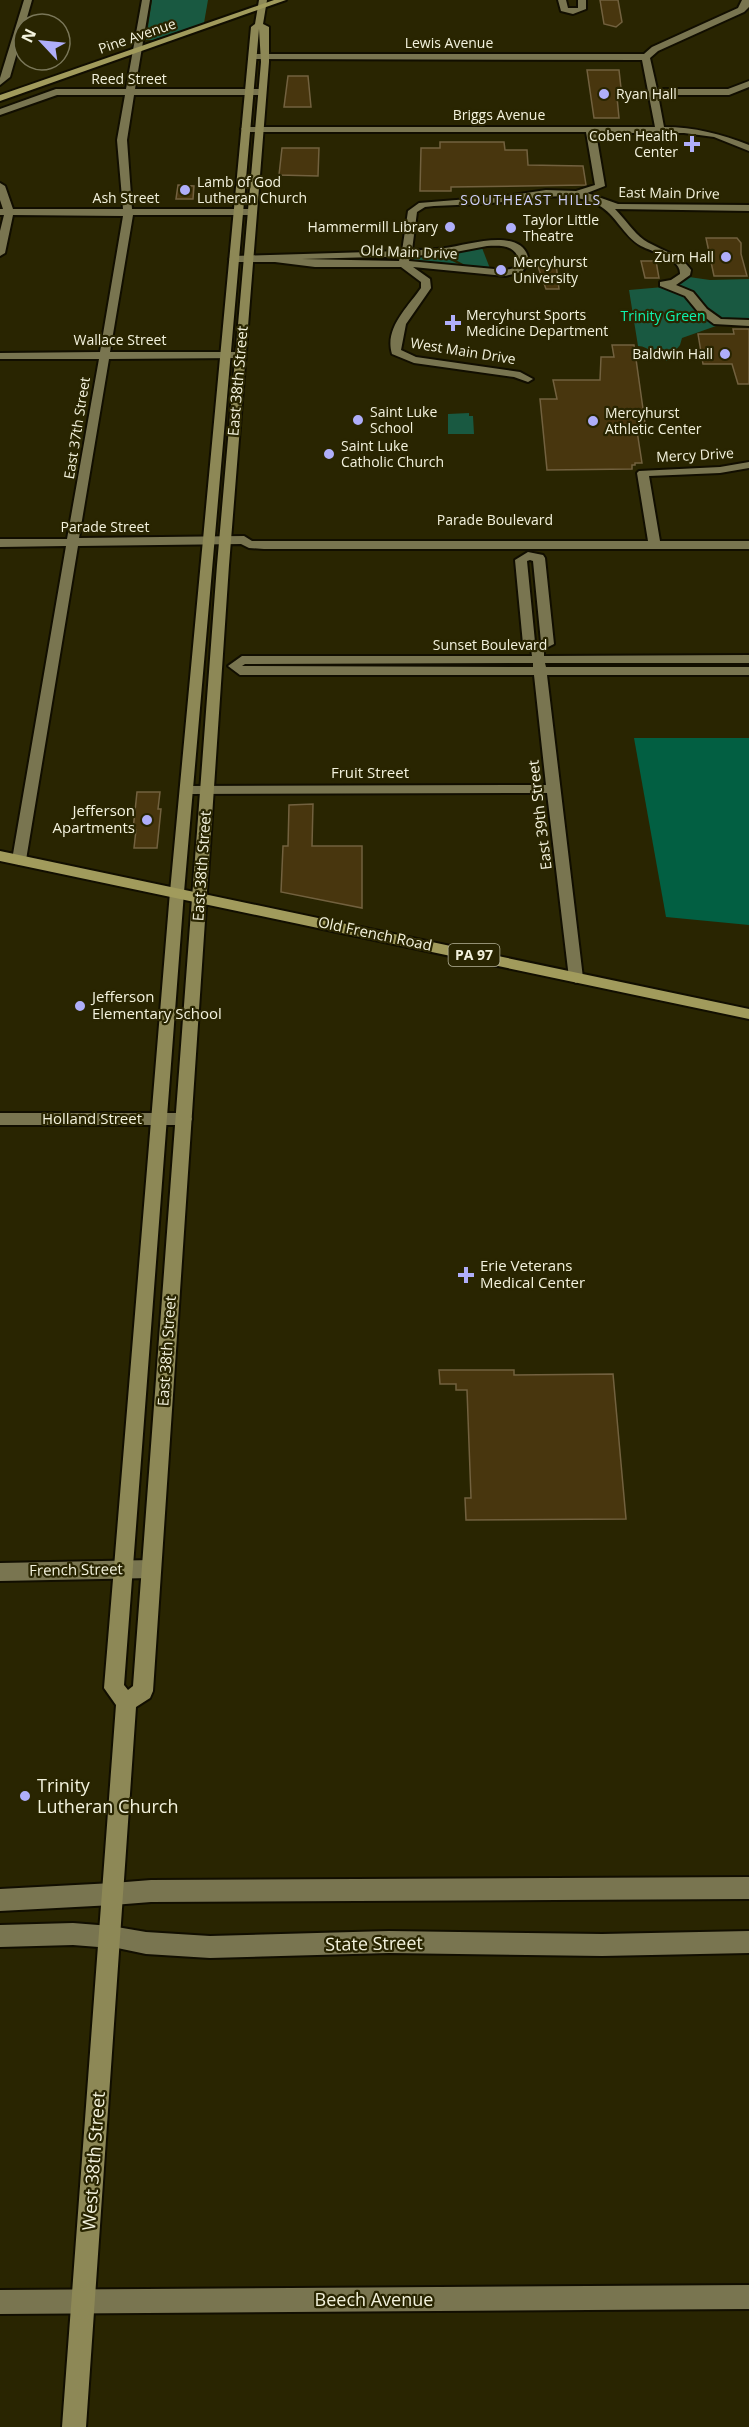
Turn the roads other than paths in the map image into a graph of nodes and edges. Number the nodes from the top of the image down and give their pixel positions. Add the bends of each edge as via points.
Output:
1 (28, 0) edge
2 (146, 0) edge
3 (282, 0) edge
4 (562, 0) edge
5 (582, 0) edge
6 (746, 0) edge
7 (263, 3) edge
8 (259, 26) junction
9 (137, 50) junction
10 (252, 56) junction
11 (265, 56) junction
12 (646, 57) junction
13 (0, 82) edge
14 (749, 84) edge
15 (738, 90) junction
16 (130, 92) junction
17 (249, 92) junction
18 (262, 92) junction
19 (654, 92) junction
20 (749, 94) edge
21 (2, 95) edge
22 (21, 102) junction
23 (0, 112) edge
24 (246, 129) junction
25 (259, 129) junction
26 (592, 129) junction
27 (660, 129) junction
28 (749, 148) edge
29 (0, 186) edge
30 (576, 193) junction
31 (604, 204) junction
32 (749, 208) edge
33 (128, 211) junction
34 (5, 212) edge
35 (237, 212) junction
36 (251, 212) junction
37 (0, 253) edge
38 (404, 258) junction
39 (234, 259) junction
40 (247, 259) junction
41 (749, 323) edge
42 (104, 355) junction
43 (225, 355) junction
44 (240, 355) junction
45 (0, 356) edge
46 (528, 379) dead end
47 (749, 465) edge
48 (749, 535) edge
49 (225, 540) junction
50 (654, 540) junction
51 (209, 541) junction
52 (73, 542) junction
53 (0, 543) edge
54 (528, 545) junction
55 (749, 545) edge
56 (538, 659) junction
57 (749, 659) edge
58 (198, 665) junction
59 (216, 666) junction
60 (749, 671) edge
61 (553, 789) junction
62 (187, 790) junction
63 (207, 790) junction
64 (0, 856) edge
65 (20, 860) junction
66 (177, 892) junction
67 (199, 897) junction
68 (576, 978) junction
69 (749, 1014) edge
70 (0, 1119) edge
71 (161, 1119) junction
72 (184, 1119) junction
73 (123, 1569) junction
74 (152, 1569) junction
75 (0, 1572) edge
76 (126, 1702) junction
77 (749, 1888) edge
78 (113, 1894) junction
79 (0, 1900) edge
80 (0, 1936) edge
81 (111, 1937) junction
82 (749, 1942) edge
83 (749, 2298) edge
84 (84, 2301) junction
85 (0, 2302) edge
86 (74, 2427) edge

1 - 13 street via 6,77
2 - 9 street, East 37th Street
3 - 7 main road, Pine Avenue
4 - 5 street via 564,9 573,12 582,8
6 - 12 street via 741,10 655,49
7 - 8 main road, East 38th Street
7 - 9 main road, Pine Avenue
8 - 10 main road, East 38th Street via 255,27
8 - 11 main road, East 38th Street via 265,27
9 - 16 street, East 37th Street
9 - 21 main road, Pine Avenue
10 - 11 street, Lewis Avenue
10 - 17 main road, East 38th Street
11 - 12 street, Lewis Avenue
11 - 18 main road, East 38th Street
12 - 19 street
14 - 15 street
15 - 19 street
15 - 20 street
16 - 17 street, Reed Street
16 - 22 street, Reed Street via 56,92
16 - 33 street, East 37th Street via 122,145
17 - 18 street, Reed Street
17 - 24 main road, East 38th Street
18 - 25 main road, East 38th Street
19 - 27 street
21 - 22 street
22 - 23 street, Reed Street
24 - 25 street, Briggs Avenue
24 - 35 main road, East 38th Street
25 - 26 street, Briggs Avenue
25 - 36 main road, East 38th Street
26 - 27 street, Briggs Avenue
26 - 30 street via 600,186
27 - 28 street, Briggs Avenue via 716,135
29 - 34 street
30 - 31 street, East Main Drive
30 - 38 street, East Main Drive via 422,205 413,212
31 - 32 street, East Main Drive
31 - 41 street via 639,241 681,262 685,275 664,285 689,294 718,322
33 - 34 street, Ash Street
33 - 35 street, Ash Street
33 - 42 street, East 37th Street
34 - 37 street
35 - 36 street, Ash Street
35 - 39 main road, East 38th Street
36 - 40 main road, East 38th Street
38 - 38 street, Old Main Drive via 506,273 522,268 524,257 521,250 509,244 495,243
38 - 40 street, Old Main Drive via 315,264
38 - 46 street, West Main Drive via 426,281 426,288 399,324 396,352 414,360
39 - 40 street, Old Main Drive
39 - 43 main road, East 38th Street
40 - 44 main road, East 38th Street
42 - 43 street, Wallace Street
42 - 45 street, Wallace Street
42 - 52 street, East 37th Street
43 - 44 street, Wallace Street
43 - 51 main road, East 38th Street
44 - 49 main road, East 38th Street
47 - 50 street, Mercy Drive via 643,473
48 - 50 street, Parade Boulevard
49 - 51 street, Parade Boulevard
49 - 54 street, Parade Boulevard via 264,545
49 - 59 main road, East 38th Street
50 - 54 street, Parade Boulevard
50 - 55 street, Parade Boulevard
51 - 52 street, Parade Street
51 - 58 main road, East 38th Street
52 - 53 street, Parade Street
52 - 65 street, East 37th Street
54 - 56 street, East 39th Street via 521,560 529,644
54 - 56 street, East 39th Street via 539,558 548,644
56 - 57 street, Sunset Boulevard
56 - 59 street, Sunset Boulevard via 240,671 234,666
56 - 60 street, Sunset Boulevard
56 - 61 street, East 39th Street
58 - 59 street, Sunset Boulevard
58 - 62 main road, East 38th Street
59 - 63 main road, East 38th Street
61 - 63 street, Fruit Street
61 - 68 street, East 39th Street
62 - 63 street, Fruit Street
62 - 66 main road, East 38th Street
63 - 67 main road, East 38th Street
64 - 65 main road, Old French Road / PA 97
65 - 66 main road, Old French Road / PA 97
66 - 67 main road, Old French Road / PA 97
66 - 71 main road, East 38th Street
67 - 68 main road, Old French Road / PA 97
67 - 72 main road, East 38th Street
68 - 69 main road, Old French Road / PA 97
70 - 71 street, Holland Street
71 - 72 street, Holland Street
71 - 73 main road, East 38th Street
72 - 74 main road, East 38th Street
73 - 74 street, French Street
73 - 75 street, French Street
73 - 76 main road, East 38th Street via 114,1688
74 - 76 main road, East 38th Street via 143,1691
76 - 78 main road, East 38th Street
77 - 78 street
78 - 79 street
78 - 81 main road, West 38th Street
80 - 81 street, State Street
81 - 82 street, State Street via 210,1947 389,1942
81 - 84 main road, West 38th Street
83 - 84 street, Beech Avenue
84 - 85 street, Beech Avenue
84 - 86 main road, West 38th Street

